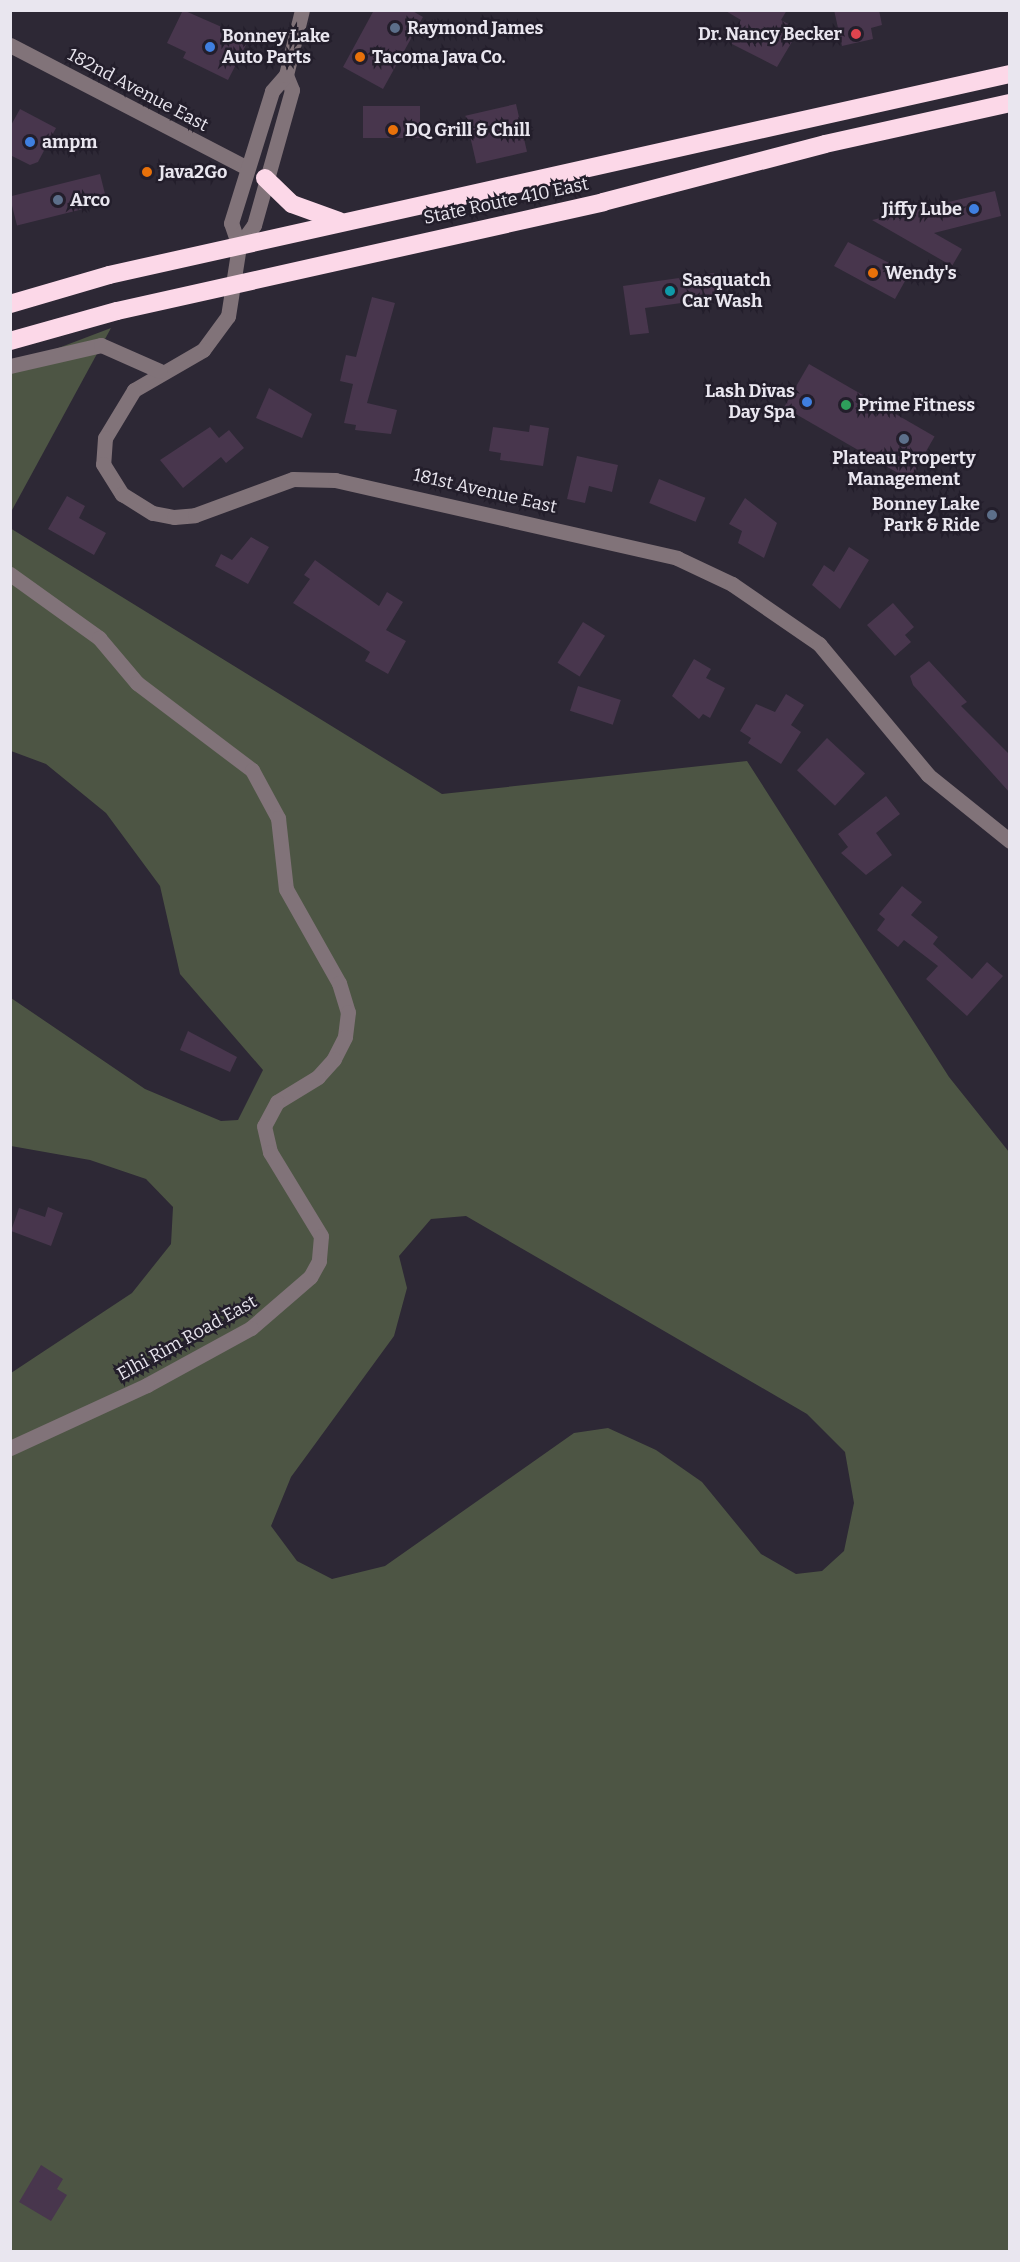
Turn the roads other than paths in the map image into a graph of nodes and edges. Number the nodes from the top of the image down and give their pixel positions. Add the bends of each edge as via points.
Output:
1 (302, 10) edge
2 (10, 45) edge
3 (1010, 74) edge
4 (286, 75) junction
5 (1010, 103) edge
6 (247, 168) junction
7 (265, 178) junction
8 (343, 222) junction
9 (240, 246) junction
10 (232, 286) junction
11 (10, 304) edge
12 (10, 341) edge
13 (10, 366) edge
14 (160, 371) junction
15 (10, 574) edge
16 (1010, 841) edge
17 (10, 1448) edge

1 - 4 street
2 - 6 street, 182nd Avenue East
3 - 8 highway, State Route 410 East
4 - 6 street via 272,91
4 - 7 street via 292,90
5 - 10 highway, State Route 410 East
6 - 9 street via 231,223
7 - 8 highway via 292,204
7 - 9 street via 254,225
8 - 9 highway, State Route 410 East
9 - 10 street, 181st Avenue East
9 - 11 highway, State Route 410 East
10 - 12 highway, State Route 410 East
10 - 14 street, 181st Avenue East via 228,316 216,336 203,350
13 - 14 street via 101,345
14 - 16 street, 181st Avenue East via 134,390 105,438 103,464 109,477 138,505 153,513 195,515 277,483 335,480 677,558 732,584 819,644 928,774
15 - 17 street, Elhi Rim Road East via 99,638 137,683 252,770 278,818 286,889 339,983 348,1012 345,1037 334,1059 318,1077 278,1102 264,1126 270,1152 321,1236 319,1261 310,1277 251,1328 147,1385

